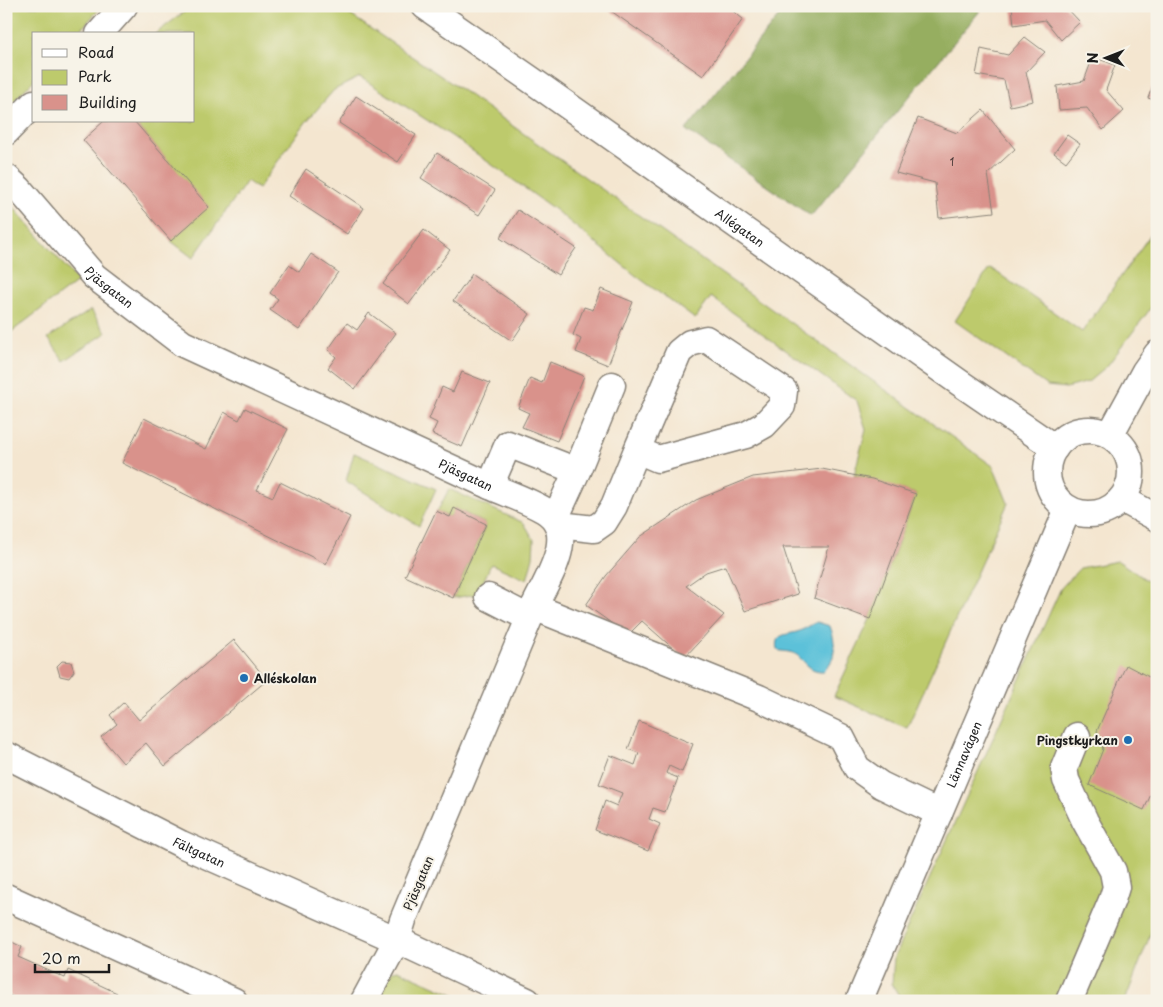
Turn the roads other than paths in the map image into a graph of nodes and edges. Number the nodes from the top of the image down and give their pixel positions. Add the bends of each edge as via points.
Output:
1 (124, 6) edge
2 (425, 6) edge
3 (101, 32) edge
4 (32, 105) edge
5 (6, 132) edge
6 (6, 177) edge
7 (1157, 354) edge
8 (612, 385) dead end
9 (1110, 435) junction
10 (1054, 448) junction
11 (638, 450) junction
12 (577, 471) junction
13 (490, 486) junction
14 (1122, 499) junction
15 (1068, 509) junction
16 (1157, 518) edge
17 (557, 522) junction
18 (488, 597) dead end
19 (532, 612) junction
20 (1077, 736) dead end
21 (6, 755) edge
22 (939, 813) junction
23 (6, 897) edge
24 (397, 940) junction
25 (860, 1000) edge
26 (234, 1001) edge
27 (364, 1001) edge
28 (527, 1001) edge
29 (1069, 1001) edge

1 - 3 street
2 - 10 street, Allégatan
4 - 5 street
6 - 13 street, Pjäsgatan via 94,276 183,344
7 - 9 street
8 - 12 street
9 - 10 street via 1080,431 1068,435
9 - 14 street via 1130,461 1130,480
10 - 15 street via 1048,462 1049,485 1056,499
11 - 11 street via 658,459 746,435 764,425 782,406 784,391 706,340 690,343 679,352
11 - 17 street via 604,522 594,529
12 - 13 street via 508,444
12 - 17 street
13 - 17 street, Pjäsgatan via 545,510
14 - 15 street via 1097,514 1082,514
14 - 16 street
15 - 22 street, Lännavägen
17 - 19 street, Pjäsgatan via 561,547
18 - 19 street
19 - 22 street via 759,698 841,738 857,768 881,785
19 - 24 street, Pjäsgatan
20 - 29 street via 1064,768 1066,780 1113,871 1116,887
21 - 24 street, Fältgatan via 181,844
22 - 25 street, Lännavägen
23 - 26 street
24 - 27 street
24 - 28 street, Fältgatan

